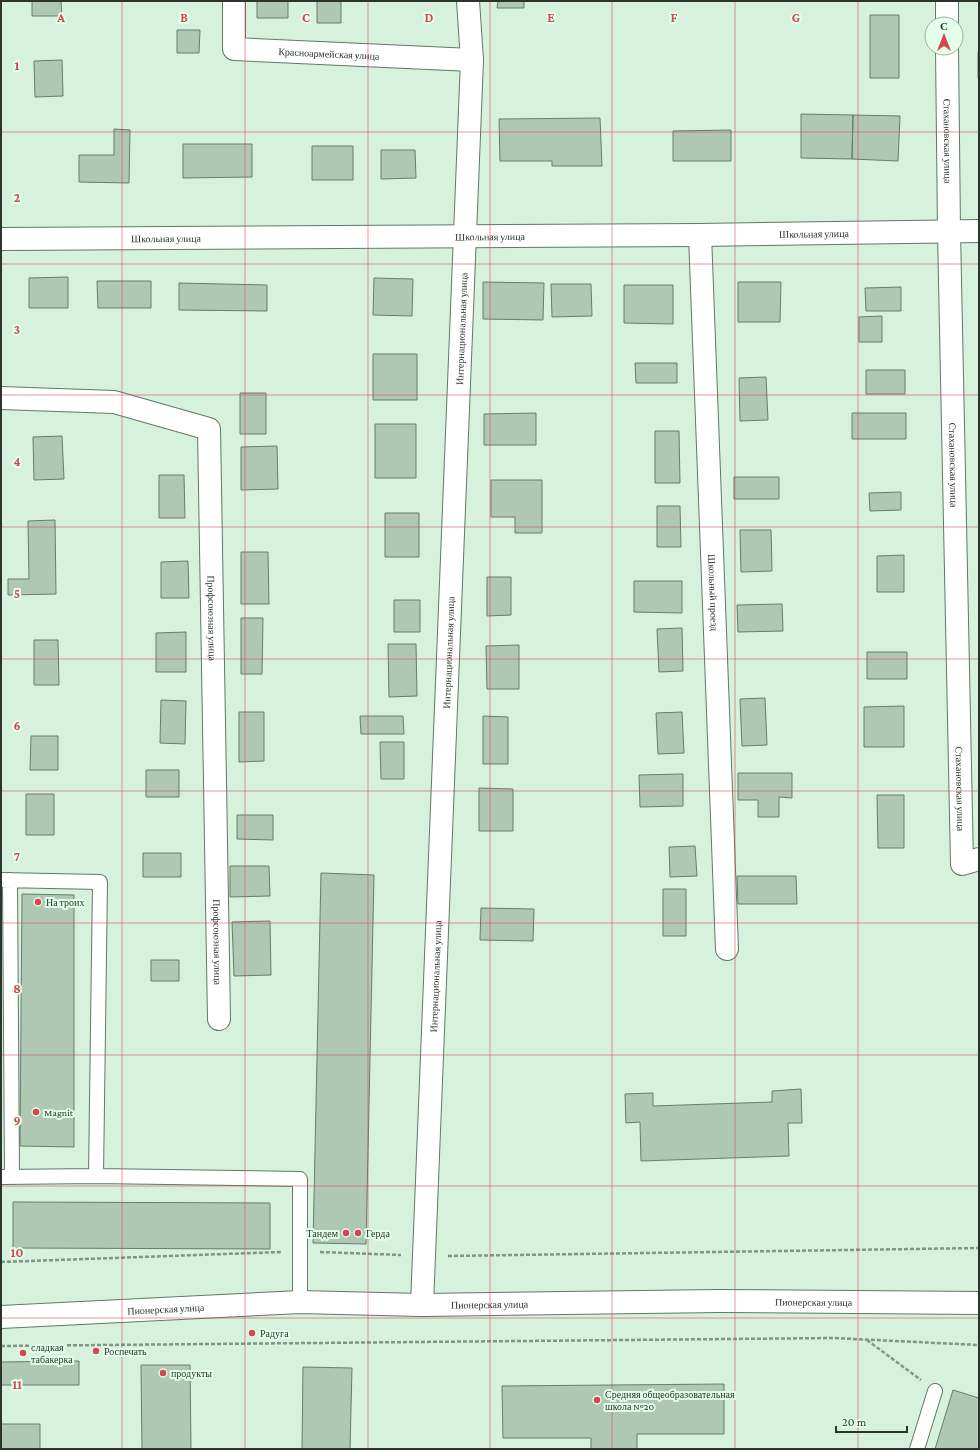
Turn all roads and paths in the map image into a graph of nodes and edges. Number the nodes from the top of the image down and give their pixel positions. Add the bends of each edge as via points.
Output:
1 (234, 1) edge
2 (468, 1) edge
3 (947, 1) edge
4 (947, 16) edge
5 (947, 56) edge
6 (472, 60) junction
7 (949, 231) junction
8 (979, 231) edge
9 (465, 235) junction
10 (700, 235) junction
11 (1, 239) edge
12 (1, 398) edge
13 (979, 859) edge
14 (5, 880) edge
15 (727, 949) dead end
16 (219, 1019) dead end
17 (96, 1176) junction
18 (7, 1177) edge
19 (979, 1248) edge
20 (301, 1251) junction
21 (423, 1256) junction
22 (1, 1262) edge
23 (300, 1302) junction
24 (979, 1303) edge
25 (422, 1305) junction
26 (1, 1317) edge
27 (867, 1339) junction
28 (979, 1345) edge
29 (1, 1346) edge
30 (935, 1391) joint
31 (917, 1449) edge

1 - 6 street, Красноармейская улица via 234,49
2 - 6 street, Интернациональная улица
3 - 4 street
5 - 7 street, Стахановская улица
6 - 9 street, Интернациональная улица
7 - 8 street, Школьная улица
7 - 10 street, Школьная улица
7 - 13 street, Стахановская улица via 962,864
9 - 10 street, Школьная улица
9 - 11 street, Школьная улица
9 - 21 street, Интернациональная улица
10 - 15 street, Школьный проезд
12 - 16 street, Профсоюзная улица via 114,402 209,429
14 - 17 lane via 100,882
14 - 18 lane
17 - 18 lane
17 - 20 lane via 300,1179
19 - 21 path
20 - 21 path
20 - 22 path
20 - 23 lane
21 - 25 street, Интернациональная улица
23 - 25 street, Пионерская улица
23 - 26 street, Пионерская улица
24 - 25 street, Пионерская улица via 719,1301
27 - 28 path
27 - 29 path
27 - 30 path
30 - 31 lane

